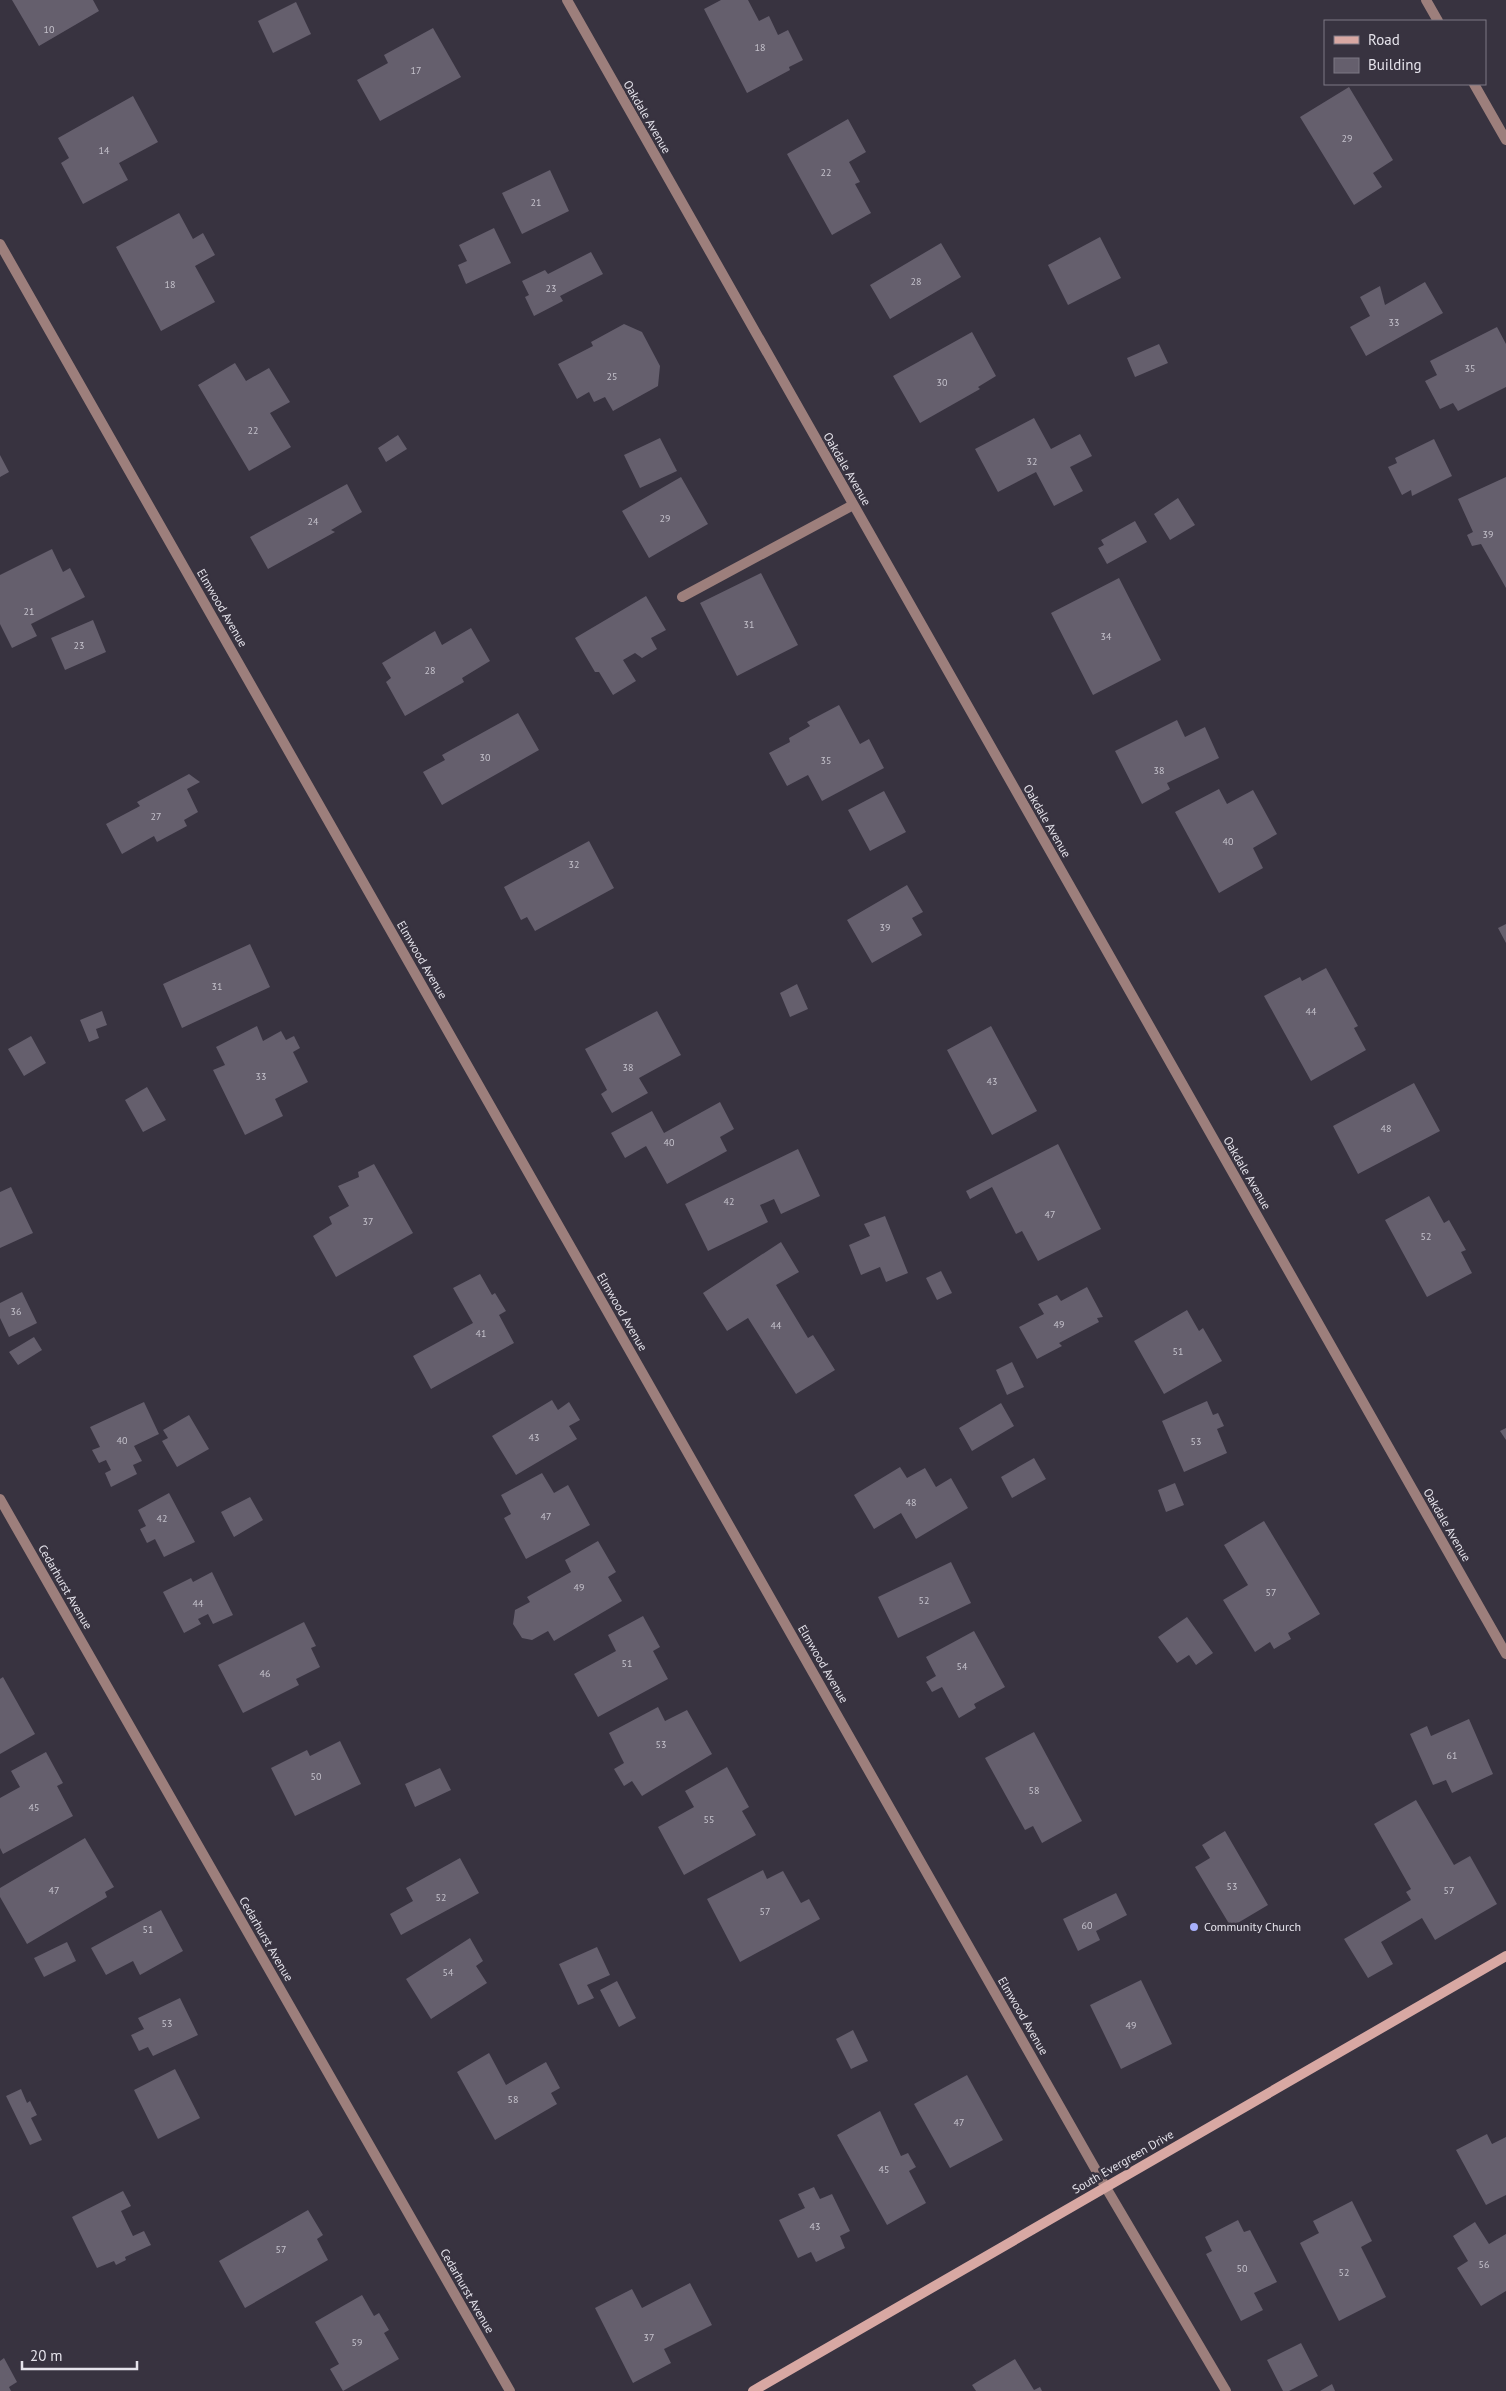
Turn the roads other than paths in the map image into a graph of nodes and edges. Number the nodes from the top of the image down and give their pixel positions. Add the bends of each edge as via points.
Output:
1 (567, 0) edge
2 (1426, 0) edge
3 (1437, 20) edge
4 (1475, 85) edge
5 (1506, 140) edge
6 (0, 244) edge
7 (853, 505) junction
8 (682, 597) dead end
9 (0, 1499) edge
10 (1506, 1654) edge
11 (1506, 1956) edge
12 (1106, 2186) junction
13 (510, 2391) edge
14 (753, 2391) edge
15 (1226, 2391) edge

1 - 7 street, Oakdale Avenue
2 - 3 street
4 - 5 street
6 - 12 street, Elmwood Avenue
7 - 8 street
7 - 10 street, Oakdale Avenue
9 - 13 street, Cedarhurst Avenue
11 - 12 street, South Evergreen Drive
12 - 14 street, South Evergreen Drive
12 - 15 street, Elmwood Avenue

